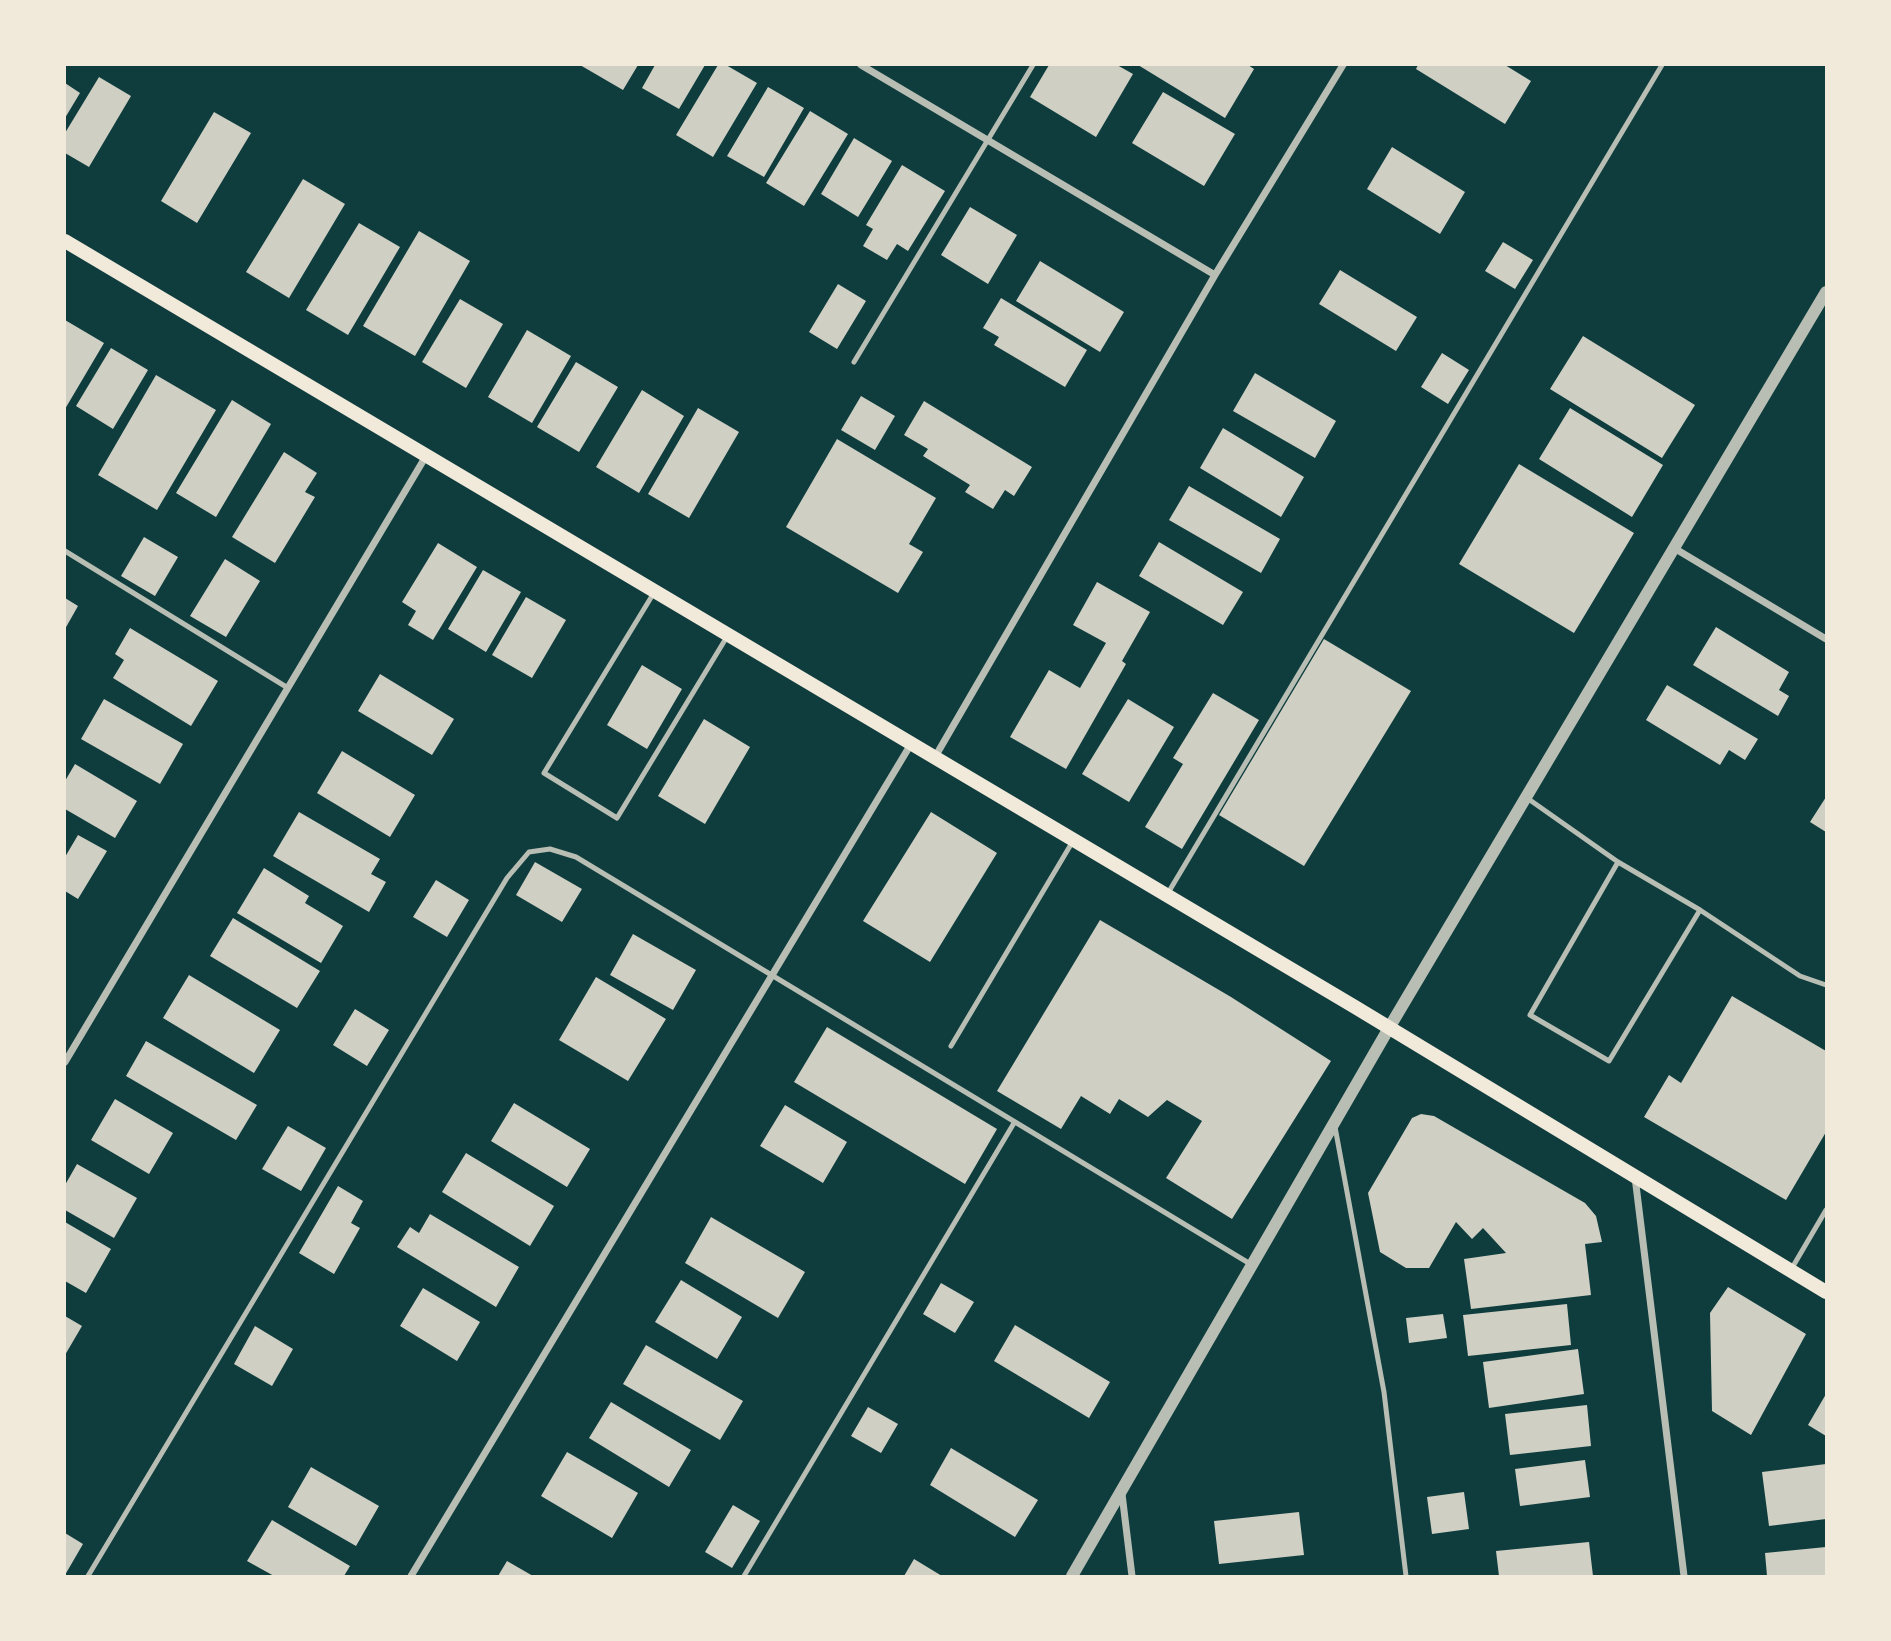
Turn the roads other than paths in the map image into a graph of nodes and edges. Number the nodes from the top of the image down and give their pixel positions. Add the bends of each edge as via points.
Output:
1 (861, 65) edge
2 (1033, 65) edge
3 (1343, 65) edge
4 (1662, 65) edge
5 (988, 141) junction
6 (65, 241) edge
7 (1215, 275) junction
8 (1826, 292) edge
9 (854, 362) dead end
10 (426, 456) junction
11 (1674, 548) junction
12 (65, 551) edge
13 (655, 591) junction
14 (728, 635) junction
15 (1826, 639) edge
16 (288, 688) junction
17 (911, 744) junction
18 (934, 758) junction
19 (1526, 797) junction
20 (1073, 841) junction
21 (1618, 862) junction
22 (1166, 895) junction
23 (1700, 910) junction
24 (772, 975) junction
25 (1826, 985) edge
26 (1389, 1028) junction
27 (951, 1046) dead end
28 (65, 1062) edge
29 (1335, 1122) junction
30 (1014, 1123) junction
31 (1635, 1177) junction
32 (1826, 1210) edge
33 (1252, 1266) junction
34 (1791, 1271) junction
35 (1826, 1292) edge
36 (1121, 1493) junction
37 (88, 1576) edge
38 (411, 1576) edge
39 (744, 1576) edge
40 (1072, 1576) edge
41 (1132, 1576) edge
42 (1406, 1576) edge
43 (1684, 1576) edge

1 - 5 street
2 - 5 lane
3 - 7 street
4 - 22 lane
5 - 7 street
5 - 9 lane
6 - 10 main road
7 - 18 street
8 - 11 street
10 - 13 main road
10 - 16 street
11 - 15 street
11 - 19 street
12 - 16 lane
13 - 14 main road
13 - 14 lane via 544,773 617,818
14 - 17 main road
16 - 28 street
17 - 18 main road
17 - 24 street
18 - 20 main road
19 - 21 lane
19 - 26 street
20 - 22 main road
20 - 27 lane
21 - 23 lane
21 - 23 lane via 1530,1016 1609,1061
22 - 26 main road
23 - 25 lane via 1800,976
24 - 30 lane
24 - 37 lane via 576,858 550,849 528,852 507,878
24 - 38 street
26 - 29 street
26 - 31 main road
29 - 33 street
29 - 42 lane via 1384,1392
30 - 33 lane
30 - 39 lane
31 - 34 main road
31 - 43 street
32 - 34 lane
33 - 36 street
34 - 35 main road
36 - 40 street
36 - 41 street

